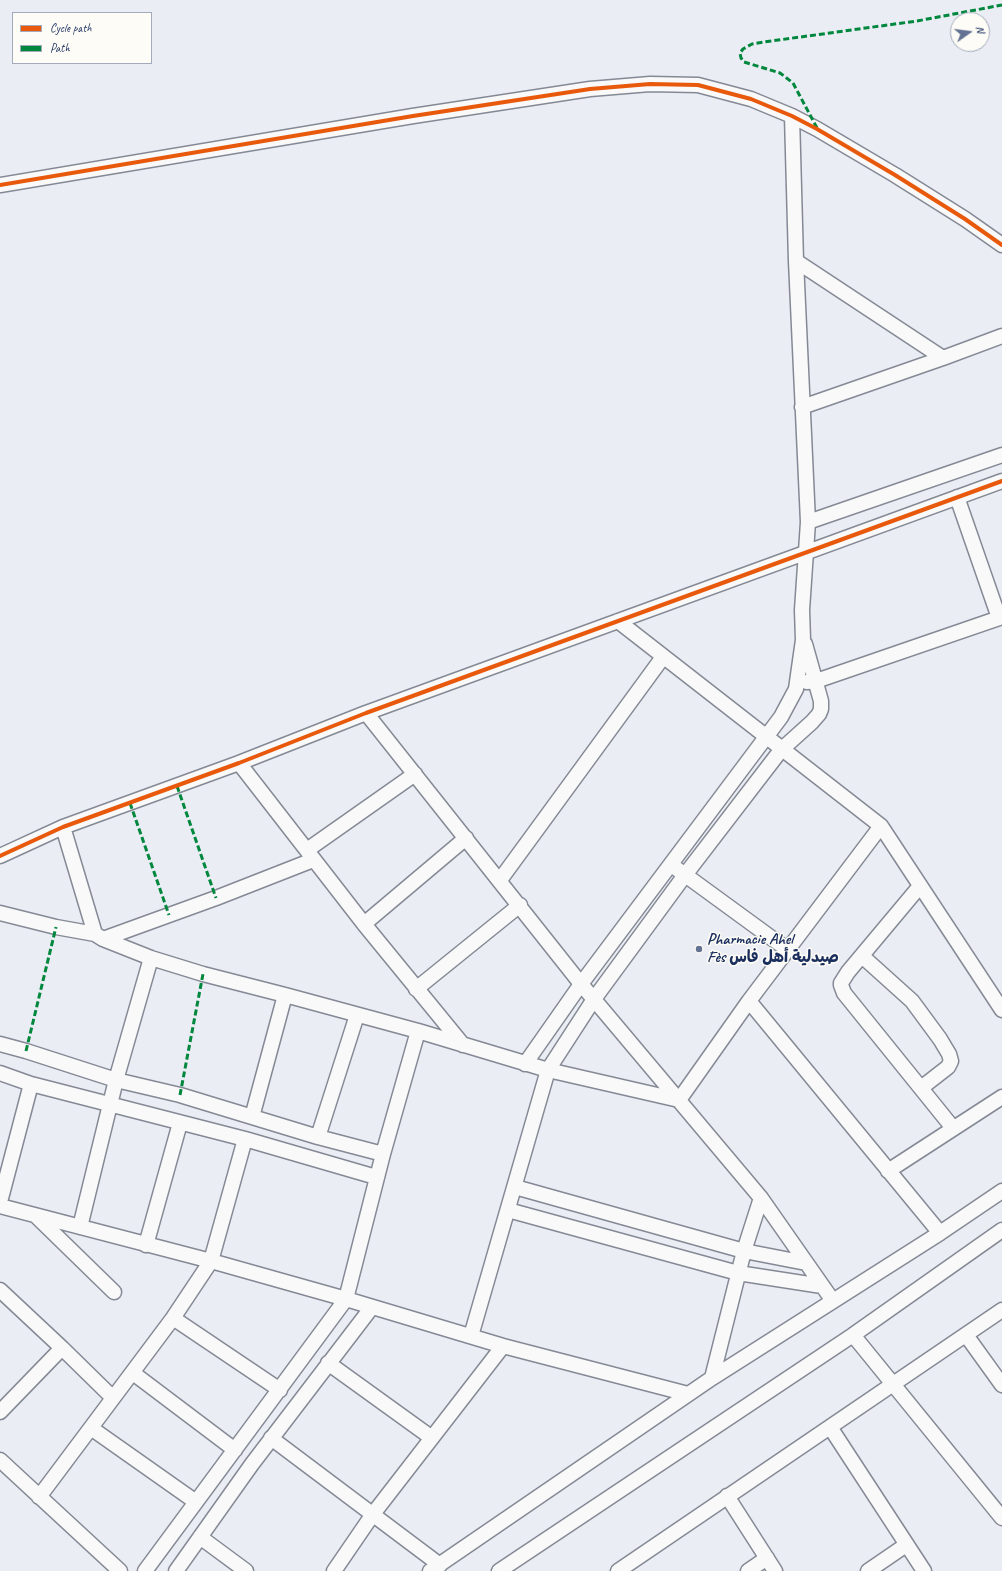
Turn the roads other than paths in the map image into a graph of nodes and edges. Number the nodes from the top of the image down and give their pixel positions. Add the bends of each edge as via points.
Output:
1 (792, 116) junction
2 (0, 185) edge
3 (1002, 245) edge
4 (796, 262) junction
5 (1002, 336) edge
6 (943, 358) junction
7 (802, 407) junction
8 (1002, 455) edge
9 (1002, 481) edge
10 (957, 498) junction
11 (808, 522) junction
12 (805, 552) junction
13 (1001, 618) edge
14 (618, 621) junction
15 (804, 640) junction
16 (663, 657) junction
17 (816, 681) junction
18 (798, 682) junction
19 (366, 714) junction
20 (765, 736) junction
21 (781, 750) junction
22 (239, 763) junction
23 (415, 774) junction
24 (881, 826) junction
25 (63, 827) junction
26 (466, 838) junction
27 (310, 855) junction
28 (0, 856) edge
29 (670, 864) junction
30 (684, 875) junction
31 (500, 880) junction
32 (920, 886) junction
33 (520, 905) junction
34 (0, 913) edge
35 (364, 924) junction
36 (99, 936) junction
37 (788, 950) junction
38 (862, 956) junction
39 (151, 958) junction
40 (581, 984) junction
41 (416, 988) junction
42 (285, 995) junction
43 (594, 998) junction
44 (749, 1001) junction
45 (1002, 1010) edge
46 (357, 1015) junction
47 (418, 1031) junction
48 (0, 1044) edge
49 (463, 1045) junction
50 (525, 1064) junction
51 (548, 1070) junction
52 (0, 1073) edge
53 (116, 1080) junction
54 (31, 1084) junction
55 (921, 1088) junction
56 (1002, 1097) edge
57 (679, 1100) junction
58 (111, 1105) junction
59 (252, 1117) junction
60 (180, 1123) junction
61 (953, 1128) junction
62 (318, 1137) junction
63 (245, 1139) junction
64 (383, 1154) junction
65 (888, 1171) junction
66 (376, 1177) junction
67 (515, 1187) junction
68 (1002, 1191) edge
69 (761, 1198) junction
70 (0, 1202) edge
71 (0, 1206) edge
72 (508, 1210) junction
73 (34, 1215) junction
74 (80, 1227) junction
75 (1002, 1230) edge
76 (940, 1233) junction
77 (146, 1244) junction
78 (744, 1251) junction
79 (211, 1261) junction
80 (806, 1263) junction
81 (738, 1273) junction
82 (822, 1286) junction
83 (0, 1291) edge
84 (114, 1292) dead end
85 (346, 1299) junction
86 (833, 1301) junction
87 (372, 1307) junction
88 (1002, 1310) edge
89 (173, 1318) junction
90 (853, 1335) junction
91 (966, 1335) junction
92 (471, 1336) junction
93 (503, 1346) junction
94 (62, 1348) junction
95 (328, 1363) junction
96 (133, 1373) junction
97 (712, 1378) junction
98 (893, 1384) junction
99 (1002, 1385) edge
100 (280, 1390) junction
101 (688, 1394) junction
102 (113, 1398) junction
103 (0, 1412) edge
104 (830, 1427) junction
105 (91, 1428) junction
106 (272, 1438) junction
107 (432, 1438) junction
108 (235, 1450) junction
109 (0, 1460) edge
110 (727, 1496) junction
111 (39, 1497) junction
112 (196, 1502) junction
113 (373, 1514) junction
114 (1002, 1518) edge
115 (200, 1537) junction
116 (906, 1546) junction
117 (767, 1558) junction
118 (435, 1568) edge
119 (120, 1571) edge
120 (145, 1571) edge
121 (176, 1571) edge
122 (246, 1571) edge
123 (334, 1571) edge
124 (499, 1571) edge
125 (618, 1571) edge
126 (748, 1571) edge
127 (775, 1571) edge
128 (868, 1571) edge
129 (924, 1571) edge

1 - 2 street via 751,99 698,85 625,85 413,116
1 - 3 street via 895,175
1 - 4 street
4 - 6 street
4 - 7 street
5 - 6 street
6 - 7 street
7 - 11 street
8 - 11 street
9 - 10 street
10 - 12 street
10 - 13 street
11 - 12 street
12 - 14 street
12 - 15 street via 802,610
13 - 17 street
14 - 16 street
14 - 19 street
15 - 17 street
15 - 18 street
16 - 20 street
16 - 31 street
17 - 18 street
17 - 21 street via 822,705 820,714
18 - 20 street via 781,717
19 - 22 street
19 - 23 street
20 - 21 street
20 - 29 street
21 - 24 street
21 - 30 street
22 - 25 street
22 - 27 street
23 - 26 street
23 - 27 street
24 - 32 street
24 - 37 street
25 - 28 street
25 - 36 street
26 - 31 street
26 - 35 street
27 - 35 street
27 - 36 street
29 - 30 street
29 - 40 street
30 - 37 street
30 - 43 street
31 - 33 street
32 - 38 street
32 - 45 street
33 - 40 street
33 - 41 street
34 - 36 street
35 - 41 street
36 - 39 street
37 - 44 street
38 - 55 street via 841,983 841,989
38 - 55 street via 912,1001 949,1054 951,1061 948,1067
39 - 42 street
39 - 53 street
40 - 43 street
40 - 50 street
41 - 49 street
42 - 46 street
42 - 59 street
43 - 51 street
43 - 57 street
44 - 57 street
44 - 65 street
46 - 47 street
46 - 62 street
47 - 49 street
47 - 64 street
48 - 53 street
49 - 50 street
50 - 51 street
51 - 57 street
51 - 67 street
52 - 54 street
53 - 58 street
53 - 59 street via 180,1095
54 - 58 street
54 - 70 street
55 - 61 street
56 - 61 street
57 - 69 street
58 - 60 street
58 - 74 street
59 - 62 street
60 - 63 street
60 - 77 street
61 - 65 street
62 - 64 street
63 - 66 street
63 - 79 street
64 - 66 street
65 - 76 street
66 - 85 street
67 - 72 street
67 - 78 street
68 - 76 street
69 - 78 street
69 - 80 street
71 - 73 street
72 - 81 street
72 - 92 street
73 - 74 street
73 - 84 street
74 - 77 street
75 - 90 street
76 - 86 street
77 - 79 street
78 - 80 street
78 - 81 street
79 - 85 street
79 - 89 street
80 - 82 street
81 - 82 street
81 - 97 street
82 - 86 street
83 - 94 street
85 - 87 street
85 - 100 street
86 - 97 street
87 - 92 street
87 - 95 street
88 - 91 street
89 - 96 street
89 - 100 street
90 - 98 street
90 - 124 street
91 - 98 street
91 - 99 street
92 - 93 street
93 - 101 street
93 - 107 street
94 - 102 street
94 - 103 street
95 - 106 street
95 - 107 street
96 - 102 street
96 - 108 street
97 - 101 street
98 - 104 street
98 - 114 street
100 - 108 street
101 - 118 street
102 - 105 street
104 - 110 street
104 - 116 street
105 - 111 street
105 - 112 street
106 - 113 street
106 - 115 street
107 - 113 street
108 - 112 street
109 - 111 street
110 - 117 street
110 - 125 street
111 - 119 street
112 - 120 street
113 - 118 street
113 - 123 street
115 - 121 street
115 - 122 street
116 - 128 street
116 - 129 street
117 - 126 street
117 - 127 street

